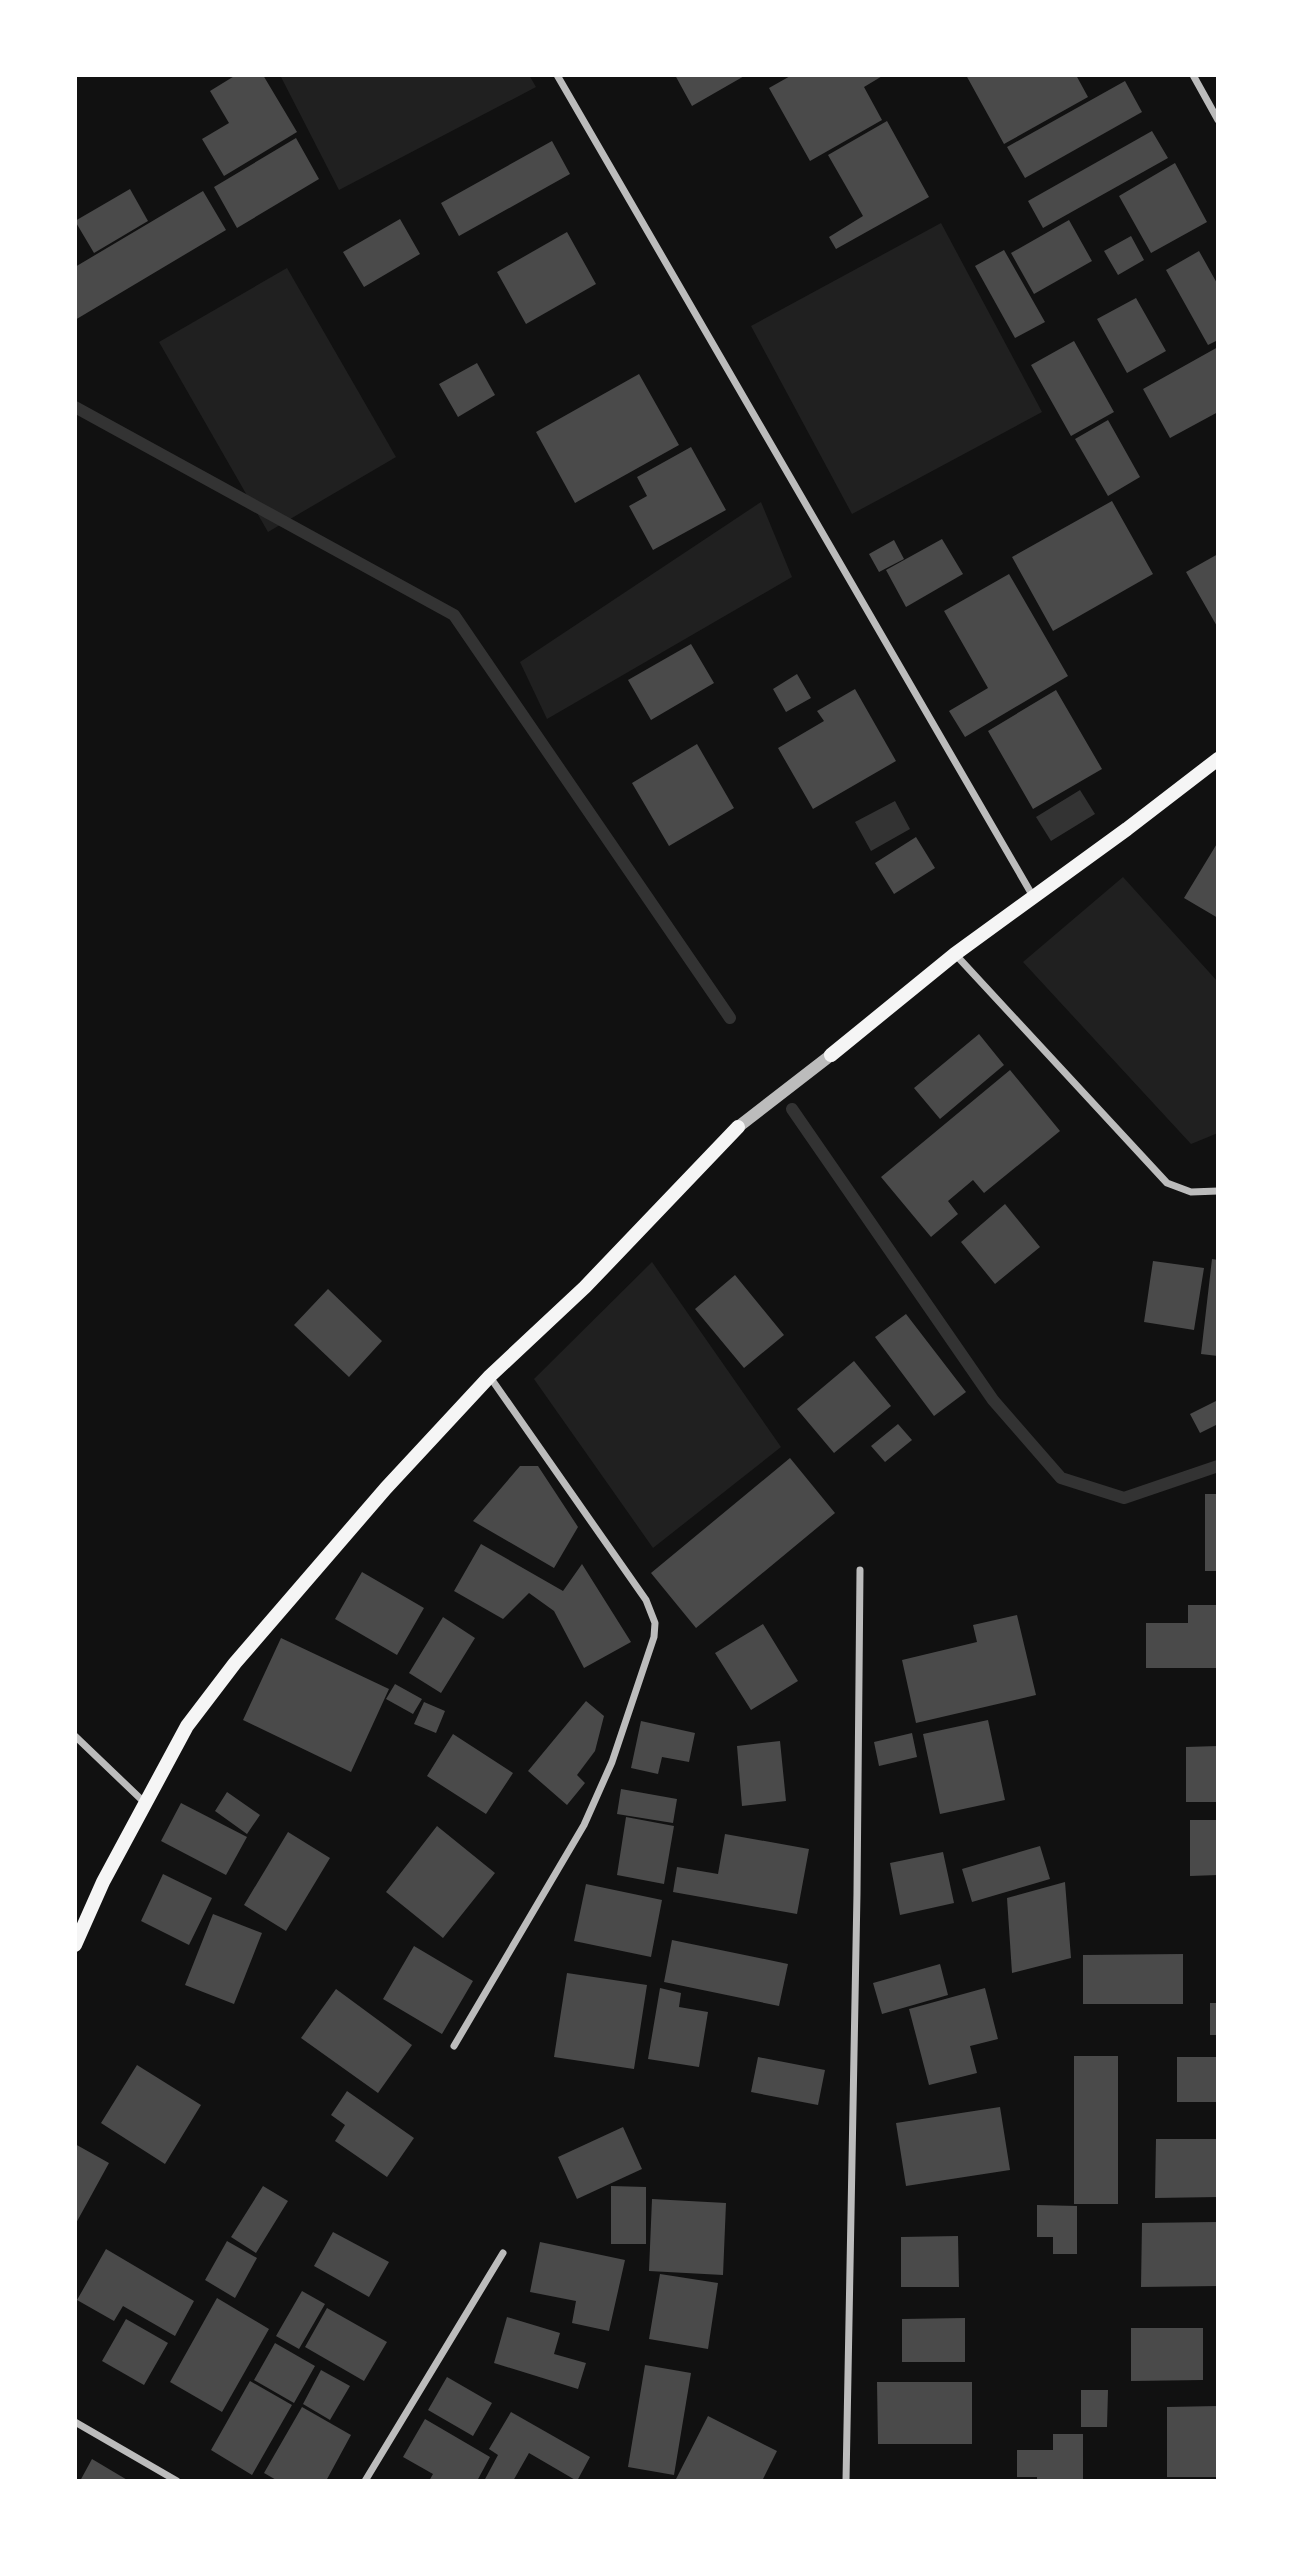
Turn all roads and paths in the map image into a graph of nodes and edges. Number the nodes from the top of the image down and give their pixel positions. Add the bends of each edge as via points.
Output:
1 (557, 75) edge
2 (1193, 75) edge
3 (1218, 120) edge
4 (1218, 759) edge
5 (1034, 898) junction
6 (956, 954) junction
7 (831, 1055) joint
8 (738, 1127) joint
9 (1218, 1191) edge
10 (490, 1376) junction
11 (860, 1570) dead end
12 (75, 1736) edge
13 (145, 1803) junction
14 (75, 1945) edge
15 (454, 2046) dead end
16 (503, 2253) dead end
17 (75, 2422) edge
18 (177, 2481) edge
19 (365, 2481) edge
20 (846, 2481) edge

1 - 5 street
2 - 3 street
4 - 5 main road
5 - 6 main road
6 - 7 main road
6 - 9 street via 1167,1183 1191,1192
7 - 8 street
8 - 10 main road via 585,1287
10 - 13 main road via 235,1663 187,1726
10 - 15 street via 646,1600 655,1623 612,1762 584,1825
11 - 20 street
12 - 13 street
13 - 14 main road
16 - 19 street
17 - 18 street

